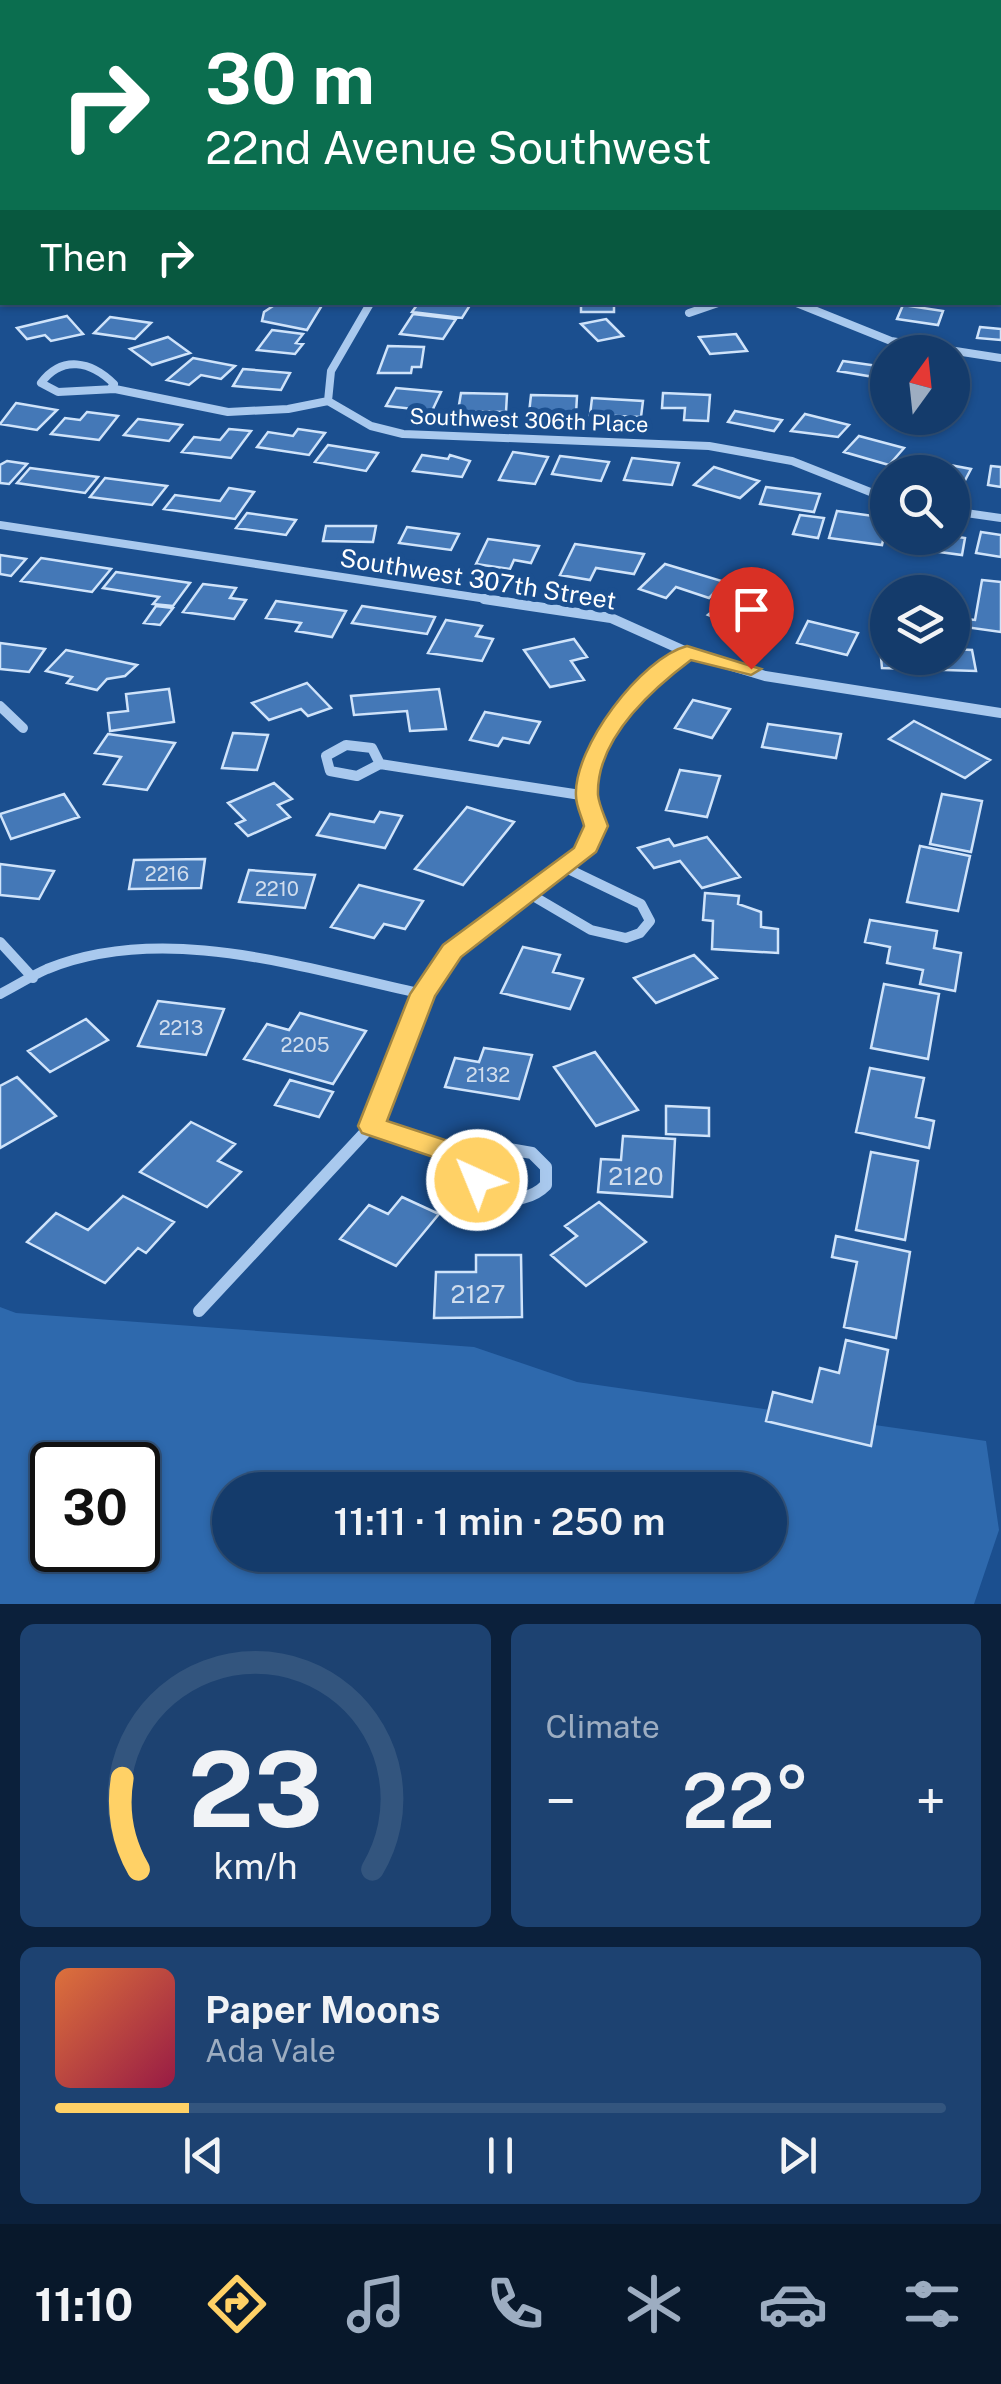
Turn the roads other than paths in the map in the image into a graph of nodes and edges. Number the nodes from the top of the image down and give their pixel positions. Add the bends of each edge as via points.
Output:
1 (370, 305) edge
2 (713, 305) edge
3 (801, 305) edge
4 (689, 314) dead end
5 (1001, 358) edge
6 (111, 388) junction
7 (328, 401) junction
8 (870, 492) edge
9 (970, 513) edge
10 (1001, 518) edge
11 (0, 525) edge
12 (687, 652) junction
13 (0, 706) edge
14 (1001, 712) edge
15 (23, 728) dead end
16 (380, 764) junction
17 (587, 796) junction
18 (564, 867) junction
19 (528, 893) junction
20 (0, 942) edge
21 (33, 978) junction
22 (0, 994) edge
23 (423, 994) junction
24 (371, 1126) junction
25 (481, 1162) junction
26 (199, 1311) dead end

1 - 7 street via 331,371
2 - 4 street
3 - 5 street via 891,342
6 - 6 street via 76,394 42,383 76,363 102,370
6 - 7 street via 228,412 289,412
7 - 8 street, Southwest 306th Place via 372,426 403,434 653,442 764,454
9 - 10 street
11 - 12 street, Southwest 307th Street via 611,618
12 - 14 street, Southwest 307th Street via 814,686
12 - 17 street via 620,710
13 - 15 street
16 - 16 street via 372,748 356,744 338,747 325,761 345,777
16 - 17 street
17 - 18 street via 596,826 592,840
18 - 19 street
18 - 19 street via 641,904 647,928 628,938 602,935
19 - 23 street via 452,951
20 - 21 street
21 - 22 street
21 - 23 street via 114,953 170,949
23 - 24 street
24 - 25 street
24 - 26 street
25 - 25 street via 477,1180 498,1200 521,1202 546,1184 546,1167 521,1150 498,1151

